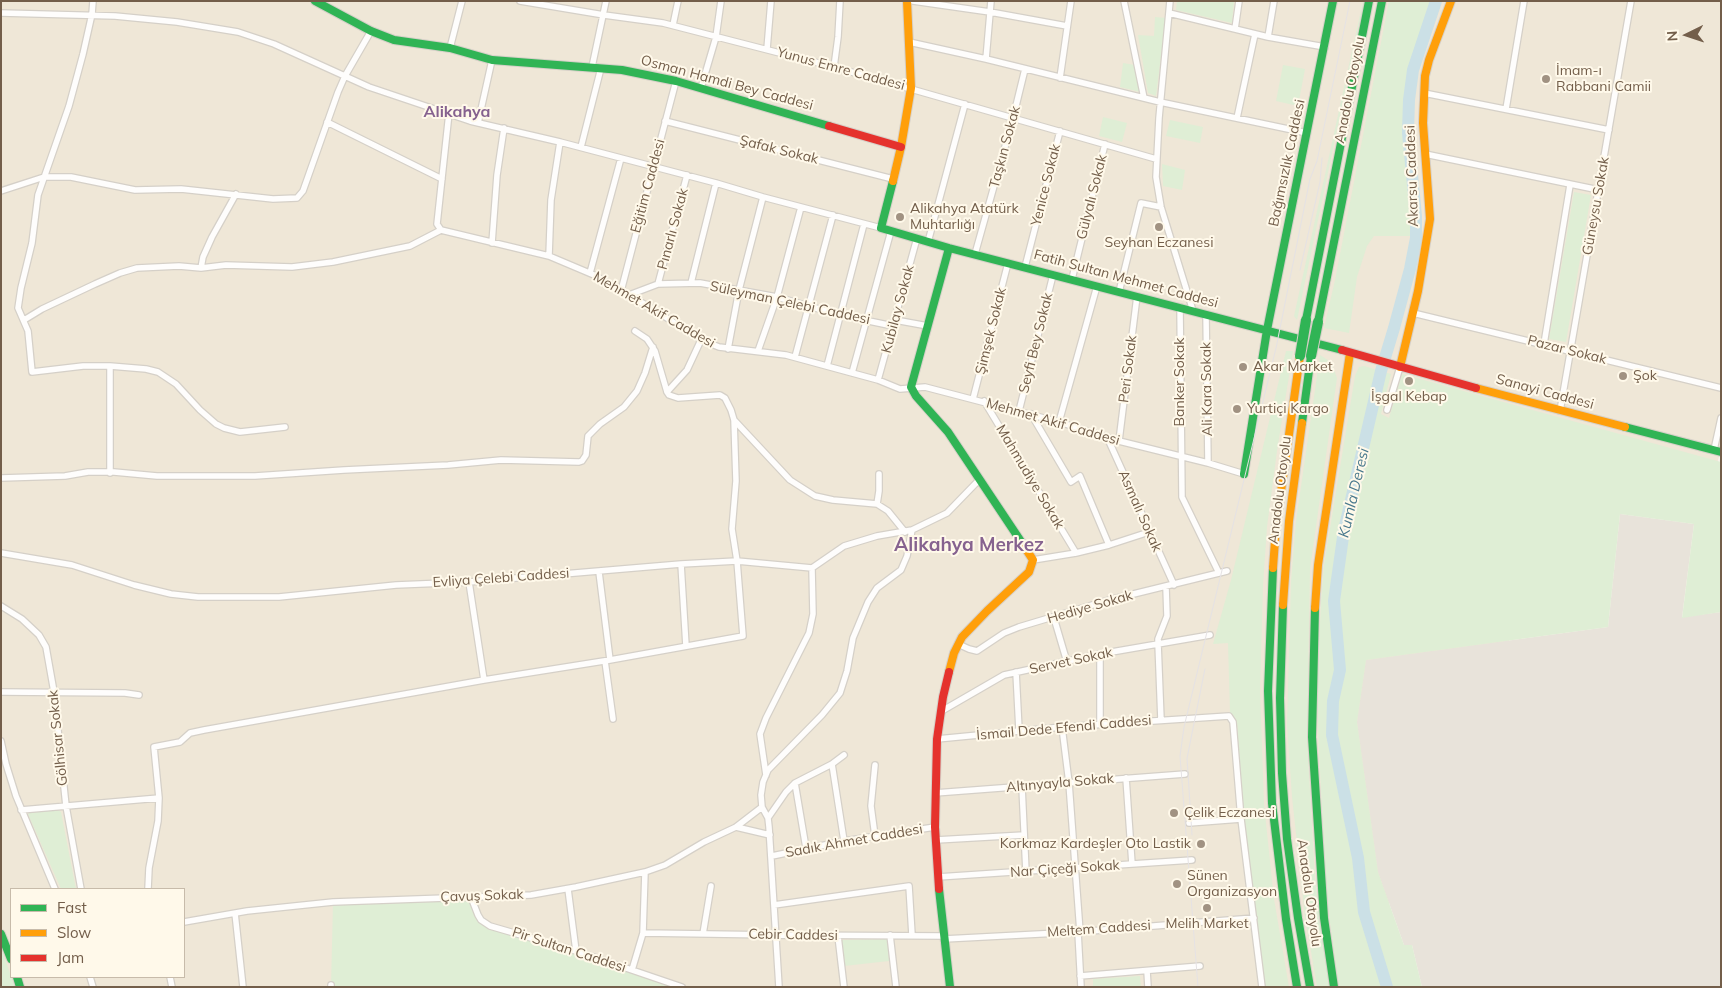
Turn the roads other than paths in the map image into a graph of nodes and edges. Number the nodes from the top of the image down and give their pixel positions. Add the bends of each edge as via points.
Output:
1 (93, 1) edge
2 (315, 1) edge
3 (462, 1) edge
4 (520, 1) edge
5 (606, 1) edge
6 (678, 1) edge
7 (721, 1) edge
8 (772, 1) edge
9 (840, 1) edge
10 (907, 1) edge
11 (913, 1) edge
12 (991, 1) edge
13 (1071, 1) edge
14 (1124, 1) edge
15 (1170, 1) edge
16 (1239, 1) edge
17 (1274, 1) edge
18 (1333, 1) edge
19 (1369, 1) edge
20 (1382, 1) edge
21 (1451, 1) edge
22 (1524, 1) edge
23 (1631, 1) edge
24 (538, 3) edge
25 (990, 12) junction
26 (1169, 12) junction
27 (1, 13) edge
28 (92, 14) junction
29 (604, 15) junction
30 (673, 25) junction
31 (1067, 26) junction
32 (1236, 29) junction
33 (371, 32) junction
34 (1254, 34) junction
35 (716, 37) junction
36 (1268, 37) junction
37 (909, 42) junction
38 (1325, 47) junction
39 (450, 48) junction
40 (766, 49) junction
41 (986, 59) junction
42 (492, 60) junction
43 (834, 67) junction
44 (597, 68) junction
45 (1025, 69) junction
46 (344, 76) junction
47 (1060, 78) junction
48 (676, 81) junction
49 (701, 88) junction
50 (911, 88) junction
51 (1424, 93) junction
52 (1144, 98) junction
53 (1160, 102) junction
54 (965, 104) junction
55 (1506, 109) junction
56 (449, 113) junction
57 (1013, 118) junction
58 (1237, 118) junction
59 (665, 121) junction
60 (327, 122) junction
61 (478, 123) junction
62 (504, 128) junction
63 (1609, 130) junction
64 (1060, 131) junction
65 (1307, 133) junction
66 (560, 142) junction
67 (1105, 144) junction
68 (901, 146) junction
69 (581, 147) junction
70 (1425, 154) junction
71 (621, 158) junction
72 (1156, 159) junction
73 (654, 166) junction
74 (687, 175) junction
75 (44, 178) junction
76 (442, 179) junction
77 (894, 179) junction
78 (716, 182) junction
79 (1570, 185) junction
80 (1599, 190) junction
81 (1, 191) edge
82 (236, 194) junction
83 (763, 197) junction
84 (801, 207) junction
85 (1161, 207) junction
86 (833, 216) junction
87 (864, 224) junction
88 (441, 230) junction
89 (886, 230) junction
90 (917, 238) junction
91 (928, 242) junction
92 (492, 243) junction
93 (949, 248) junction
94 (975, 254) junction
95 (549, 256) junction
96 (1008, 263) junction
97 (1025, 267) junction
98 (201, 268) junction
99 (590, 273) junction
100 (1053, 275) junction
101 (1072, 279) junction
102 (690, 283) junction
103 (658, 284) junction
104 (1097, 286) junction
105 (739, 290) junction
106 (621, 291) junction
107 (1119, 292) junction
108 (629, 295) junction
109 (1137, 296) junction
110 (777, 297) junction
111 (810, 306) junction
112 (1180, 308) junction
113 (1193, 311) junction
114 (1413, 313) junction
115 (1206, 314) junction
116 (840, 315) junction
117 (24, 320) junction
118 (867, 320) junction
119 (894, 323) junction
120 (928, 326) junction
121 (1268, 330) junction
122 (635, 332) dead end
123 (701, 340) junction
124 (1544, 344) junction
125 (654, 347) junction
126 (728, 349) junction
127 (758, 351) junction
128 (1571, 351) junction
129 (1350, 353) junction
130 (795, 357) junction
131 (1363, 357) joint
132 (110, 366) junction
133 (827, 366) junction
134 (1396, 366) junction
135 (852, 373) junction
136 (878, 380) junction
137 (911, 387) junction
138 (1721, 388) edge
139 (667, 392) junction
140 (973, 399) junction
141 (984, 402) junction
142 (1387, 410) dead end
143 (1019, 411) junction
144 (1560, 411) junction
145 (1031, 414) junction
146 (1721, 418) edge
147 (734, 420) junction
148 (1059, 422) junction
149 (285, 427) dead end
150 (1107, 437) junction
151 (1118, 441) junction
152 (1717, 451) edge
153 (1181, 456) junction
154 (1208, 463) junction
155 (110, 473) junction
156 (879, 474) dead end
157 (1244, 474) joint
158 (1, 478) edge
159 (979, 480) junction
160 (877, 504) junction
161 (912, 530) junction
162 (905, 532) junction
163 (1149, 532) junction
164 (1110, 545) junction
165 (1, 553) edge
166 (1076, 553) junction
167 (1033, 560) junction
168 (737, 562) junction
169 (681, 564) junction
170 (812, 568) junction
171 (1227, 571) dead end
172 (599, 572) junction
173 (1219, 573) junction
174 (469, 582) junction
175 (1174, 585) junction
176 (1166, 587) junction
177 (1, 606) edge
178 (1054, 618) junction
179 (1210, 635) dead end
180 (1158, 643) junction
181 (958, 644) junction
182 (686, 646) junction
183 (1100, 654) junction
184 (607, 661) junction
185 (1067, 662) junction
186 (1016, 672) junction
187 (484, 680) junction
188 (1, 692) edge
189 (54, 692) junction
190 (139, 695) dead end
191 (940, 712) junction
192 (613, 719) dead end
193 (1161, 720) junction
194 (1100, 724) junction
195 (1062, 726) junction
196 (1019, 730) junction
197 (937, 739) junction
198 (1, 740) edge
199 (844, 755) dead end
200 (832, 764) junction
201 (876, 765) dead end
202 (1185, 774) dead end
203 (766, 775) junction
204 (1126, 778) junction
205 (795, 783) junction
206 (1069, 783) junction
207 (1022, 786) junction
208 (935, 793) junction
209 (159, 798) junction
210 (66, 806) junction
211 (762, 806) junction
212 (22, 810) junction
213 (768, 818) junction
214 (1241, 819) junction
215 (1189, 823) dead end
216 (736, 827) junction
217 (935, 827) junction
218 (770, 835) junction
219 (1024, 835) junction
220 (875, 836) junction
221 (936, 840) junction
222 (844, 841) junction
223 (806, 848) junction
224 (772, 856) junction
225 (1192, 860) dead end
226 (1132, 864) junction
227 (1075, 868) junction
228 (645, 872) junction
229 (1026, 872) junction
230 (938, 877) junction
231 (711, 886) dead end
232 (55, 888) edge
233 (81, 888) edge
234 (148, 888) edge
235 (568, 888) junction
236 (472, 897) junction
237 (774, 905) junction
238 (235, 913) junction
239 (1254, 918) junction
240 (185, 922) edge
241 (1079, 932) junction
242 (643, 933) junction
243 (1, 934) edge
244 (702, 934) junction
245 (890, 935) junction
246 (912, 935) junction
247 (775, 936) junction
248 (838, 936) junction
249 (944, 937) junction
250 (576, 951) junction
251 (10, 956) edge
252 (1200, 966) dead end
253 (632, 970) junction
254 (1147, 971) junction
255 (1080, 976) junction
256 (243, 987) edge
257 (682, 987) edge
258 (778, 987) edge
259 (844, 987) edge
260 (896, 987) edge
261 (950, 987) edge
262 (1081, 987) edge
263 (1148, 987) edge
264 (1262, 987) edge
265 (1297, 987) edge
266 (1310, 987) edge
267 (1334, 987) edge

1 - 28 street
2 - 33 main road, Osman Hamdi Bey Caddesi
3 - 39 street
4 - 24 street, Yunus Emre Caddesi
5 - 29 street
6 - 30 street
7 - 35 street
8 - 40 street
9 - 43 street
10 - 37 main road
11 - 25 street
12 - 25 street
13 - 31 street
14 - 52 street
15 - 26 street
16 - 32 street
17 - 36 street
18 - 38 main road, Bağımsızlık Caddesi
19 - 265 main road, Anadolu Otoyolu, bridge via 1306,320 1276,527 1271,588 1268,734 1272,803
20 - 266 main road, Anadolu Otoyolu, bridge via 1311,356 1289,521 1284,588 1280,690 1282,773 1287,839
21 - 51 main road, Akarsu Caddesi via 1429,60
22 - 55 street
23 - 63 street, Güneysu Sokak
24 - 29 street, Yunus Emre Caddesi
25 - 31 street
25 - 41 street
26 - 32 street
26 - 53 street
27 - 28 street
28 - 46 street via 238,32 274,44
28 - 75 street via 69,106
29 - 30 street, Yunus Emre Caddesi
29 - 44 street
30 - 35 street, Yunus Emre Caddesi
31 - 47 street
32 - 34 street
33 - 39 main road, Osman Hamdi Bey Caddesi via 394,40
33 - 46 street
34 - 36 street
34 - 58 street
35 - 40 street, Yunus Emre Caddesi
35 - 49 street
36 - 38 street
37 - 41 street
37 - 50 main road
38 - 65 main road, Bağımsızlık Caddesi
39 - 42 main road, Osman Hamdi Bey Caddesi
40 - 43 street, Yunus Emre Caddesi
41 - 45 street
42 - 44 main road, Osman Hamdi Bey Caddesi
42 - 61 street
43 - 50 street, Yunus Emre Caddesi
44 - 48 main road, Osman Hamdi Bey Caddesi
44 - 69 street
45 - 47 street
45 - 57 street, Taşkın Sokak
46 - 56 street
46 - 60 street
47 - 52 street
48 - 49 main road, Osman Hamdi Bey Caddesi
48 - 59 street, Eğitim Caddesi
49 - 68 main road, Osman Hamdi Bey Caddesi
50 - 54 street, Yunus Emre Caddesi
50 - 68 main road
51 - 55 street
51 - 70 main road, Akarsu Caddesi
52 - 53 street
53 - 58 street
53 - 72 street
54 - 57 street, Yunus Emre Caddesi
54 - 91 street
55 - 63 street
56 - 61 street
56 - 76 street
57 - 64 street, Yunus Emre Caddesi
57 - 94 street, Taşkın Sokak
58 - 65 street
59 - 73 street, Eğitim Caddesi
59 - 77 street, Şafak Sokak
60 - 76 street
60 - 82 street via 300,196 288,199
61 - 62 street
62 - 66 street
62 - 92 street
63 - 80 street, Güneysu Sokak
64 - 67 street, Yunus Emre Caddesi
64 - 97 street, Yenice Sokak
65 - 121 main road, Bağımsızlık Caddesi
66 - 69 street
66 - 95 street via 551,200
67 - 72 street, Yunus Emre Caddesi
67 - 101 street, Gülyalı Sokak
68 - 77 main road
69 - 71 street
70 - 79 street
70 - 114 main road, Akarsu Caddesi via 1429,228
71 - 73 street
71 - 99 street
72 - 85 street
73 - 74 street
73 - 106 street, Eğitim Caddesi
74 - 78 street
74 - 103 street, Pınarlı Sokak
75 - 81 street
75 - 82 street via 77,178 135,190 182,188
75 - 117 street via 18,302
76 - 88 street via 437,224
77 - 89 main road
78 - 83 street
78 - 102 street
79 - 80 street
79 - 124 street
80 - 128 street, Güneysu Sokak
82 - 98 street via 206,250
83 - 84 street
83 - 105 street
84 - 86 street
84 - 110 street
85 - 107 street via 1141,203
85 - 113 street
86 - 87 street
86 - 111 street
87 - 89 street
87 - 116 street
88 - 92 street, Mehmet Akif Caddesi
88 - 98 street via 410,246 333,262 292,267 226,265
89 - 90 main road, Fatih Sultan Mehmet Caddesi
89 - 118 street
90 - 91 main road, Fatih Sultan Mehmet Caddesi
90 - 119 street, Kubilay Sokak
91 - 93 main road, Fatih Sultan Mehmet Caddesi
92 - 95 street, Mehmet Akif Caddesi
93 - 94 main road, Fatih Sultan Mehmet Caddesi
93 - 120 main road
94 - 96 main road, Fatih Sultan Mehmet Caddesi
95 - 99 street, Mehmet Akif Caddesi
96 - 97 main road, Fatih Sultan Mehmet Caddesi
96 - 140 street, Şimşek Sokak
97 - 100 main road, Fatih Sultan Mehmet Caddesi
98 - 117 street via 137,268 120,273
99 - 106 street, Mehmet Akif Caddesi
100 - 101 main road, Fatih Sultan Mehmet Caddesi
100 - 143 street, Seyfi Bey Sokak
101 - 104 main road, Fatih Sultan Mehmet Caddesi
102 - 103 street, Süleyman Çelebi Caddesi
102 - 105 street, Süleyman Çelebi Caddesi
103 - 108 street, Süleyman Çelebi Caddesi
104 - 107 main road, Fatih Sultan Mehmet Caddesi
104 - 148 street
105 - 110 street, Süleyman Çelebi Caddesi
105 - 126 street
106 - 108 street, Mehmet Akif Caddesi
107 - 109 main road, Fatih Sultan Mehmet Caddesi
108 - 123 street, Mehmet Akif Caddesi
109 - 112 main road, Fatih Sultan Mehmet Caddesi
109 - 151 street, Peri Sokak
110 - 111 street, Süleyman Çelebi Caddesi
110 - 127 street
111 - 116 street, Süleyman Çelebi Caddesi
111 - 130 street
112 - 113 main road, Fatih Sultan Mehmet Caddesi
112 - 153 street, Banker Sokak
113 - 115 main road, Fatih Sultan Mehmet Caddesi
114 - 124 street, Pazar Sokak
114 - 134 main road, Akarsu Caddesi
115 - 121 main road, Fatih Sultan Mehmet Caddesi
115 - 154 street, Ali Kara Sokak
116 - 118 street, Süleyman Çelebi Caddesi
116 - 133 street
117 - 132 street via 29,336 32,372
118 - 119 street, Süleyman Çelebi Caddesi
118 - 135 street
119 - 120 street, Süleyman Çelebi Caddesi
119 - 136 street, Kubilay Sokak
120 - 137 main road
121 - 129 main road, Fatih Sultan Mehmet Caddesi
121 - 157 main road, Bağımsızlık Caddesi
122 - 125 street
123 - 126 street, Mehmet Akif Caddesi
123 - 139 street via 687,370
124 - 128 street, Pazar Sokak
125 - 139 street
125 - 155 street via 637,391 624,407 588,436 585,459 579,462 501,460 255,476
126 - 127 street, Mehmet Akif Caddesi
127 - 130 street, Mehmet Akif Caddesi
128 - 138 street, Pazar Sokak
128 - 144 street, Güneysu Sokak
129 - 131 main road, Fatih Sultan Mehmet Caddesi
129 - 267 main road via 1318,565 1312,673 1312,744 1320,872
130 - 133 street, Mehmet Akif Caddesi
131 - 134 main road, Sanayi Caddesi
132 - 149 street via 158,372 224,428 240,432
132 - 155 street
133 - 135 street, Mehmet Akif Caddesi
134 - 142 street, Akarsu Caddesi
134 - 144 main road, Sanayi Caddesi
135 - 136 street, Mehmet Akif Caddesi
136 - 137 street, Mehmet Akif Caddesi via 900,388
137 - 140 street, Mehmet Akif Caddesi via 925,386
137 - 159 main road via 948,432
139 - 147 street via 678,398 723,396
140 - 141 street, Mehmet Akif Caddesi
141 - 143 street, Mehmet Akif Caddesi
141 - 166 street, Mahmudiye Sokak
143 - 145 street, Mehmet Akif Caddesi
144 - 152 main road, Sanayi Caddesi
145 - 148 street, Mehmet Akif Caddesi
145 - 164 street via 1071,482 1080,476
146 - 152 street
147 - 160 street via 790,480 815,496
147 - 168 street via 736,481 731,521
148 - 150 street, Mehmet Akif Caddesi
150 - 151 street, Mehmet Akif Caddesi
150 - 163 street, Asmalı Sokak
151 - 153 street, Mehmet Akif Caddesi
153 - 154 street, Mehmet Akif Caddesi
153 - 173 street, Banker Sokak via 1182,497
154 - 157 street, Mehmet Akif Caddesi
155 - 158 street
156 - 160 street
159 - 161 street via 947,513
159 - 167 main road
160 - 162 street via 888,511
161 - 162 street
161 - 203 street via 901,570 877,588 868,602 853,638 840,693
162 - 170 street via 844,546
163 - 164 street
163 - 175 street, Asmalı Sokak
164 - 166 street
165 - 174 street, Evliya Çelebi Caddesi via 72,565 134,585 198,597 279,597 396,585
166 - 167 street
167 - 181 main road via 1029,572 962,636
168 - 169 street, Evliya Çelebi Caddesi
168 - 170 street, Evliya Çelebi Caddesi
168 - 182 street via 743,636
169 - 172 street, Evliya Çelebi Caddesi
169 - 182 street
170 - 203 street via 813,614 809,633 760,734
171 - 173 street, Hediye Sokak
172 - 174 street, Evliya Çelebi Caddesi
172 - 184 street
173 - 175 street, Hediye Sokak
174 - 187 street
175 - 176 street, Hediye Sokak
176 - 178 street, Hediye Sokak via 1109,600
176 - 180 street via 1168,616
177 - 189 street, Gölhisar Sokak via 22,619 44,642
178 - 181 street, Hediye Sokak via 1010,630 977,650
178 - 185 street
179 - 180 street, Servet Sokak
180 - 183 street, Servet Sokak
180 - 193 street
181 - 191 main road via 950,663
182 - 184 street
183 - 185 street, Servet Sokak
183 - 194 street
184 - 187 street
184 - 192 street
185 - 186 street, Servet Sokak
186 - 191 street, Servet Sokak via 998,678
186 - 196 street
187 - 209 street via 190,733 180,742 154,747
188 - 189 street
189 - 190 street
189 - 210 street, Gölhisar Sokak
191 - 197 main road
193 - 194 street, İsmail Dede Efendi Caddesi
193 - 214 street, İsmail Dede Efendi Caddesi via 1232,718
194 - 195 street, İsmail Dede Efendi Caddesi
195 - 196 street, İsmail Dede Efendi Caddesi
195 - 206 street
196 - 197 street, İsmail Dede Efendi Caddesi
197 - 208 main road
198 - 212 street
199 - 200 street
200 - 205 street
200 - 222 street
201 - 220 street via 871,806
202 - 204 street, Altınyayla Sokak
203 - 211 street
204 - 206 street, Altınyayla Sokak
204 - 226 street
205 - 213 street
205 - 223 street
206 - 207 street, Altınyayla Sokak
206 - 227 street
207 - 208 street, Altınyayla Sokak
207 - 219 street
208 - 217 main road
209 - 210 street
209 - 234 street
210 - 212 street
210 - 233 street, Gölhisar Sokak
211 - 213 street
211 - 216 street, Çavuş Sokak
212 - 232 street
213 - 218 street
214 - 215 street
214 - 239 street
216 - 218 street
216 - 228 street, Çavuş Sokak via 665,865
217 - 220 street, Sadık Ahmet Caddesi
217 - 221 main road
218 - 224 street
219 - 221 street
219 - 229 street
220 - 222 street, Sadık Ahmet Caddesi
221 - 230 main road
222 - 223 street, Sadık Ahmet Caddesi
223 - 224 street, Sadık Ahmet Caddesi
224 - 237 street
225 - 226 street, Nar Çiçeği Sokak
226 - 227 street, Nar Çiçeği Sokak
227 - 229 street, Nar Çiçeği Sokak
227 - 241 street
228 - 235 street, Çavuş Sokak
228 - 242 street
229 - 230 street, Nar Çiçeği Sokak
230 - 249 main road
231 - 244 street
235 - 236 street, Çavuş Sokak via 531,895
235 - 250 street
236 - 238 street, Çavuş Sokak via 332,902
236 - 250 street, Pir Sultan Caddesi via 481,920 490,926
237 - 246 street via 909,886
237 - 247 street
238 - 240 street, Çavuş Sokak
238 - 256 street
239 - 241 street, Meltem Caddesi
239 - 264 street
241 - 249 street, Meltem Caddesi
241 - 255 street
242 - 244 street, Cebir Caddesi
242 - 253 street
243 - 251 main road
244 - 247 street, Cebir Caddesi
245 - 246 street, Cebir Caddesi
245 - 248 street, Cebir Caddesi
245 - 260 street
246 - 249 street, Cebir Caddesi
247 - 248 street, Cebir Caddesi
247 - 258 street
248 - 259 street
249 - 261 main road
250 - 253 street, Pir Sultan Caddesi
252 - 254 street
253 - 257 street, Pir Sultan Caddesi
254 - 255 street
254 - 263 street
255 - 262 street

